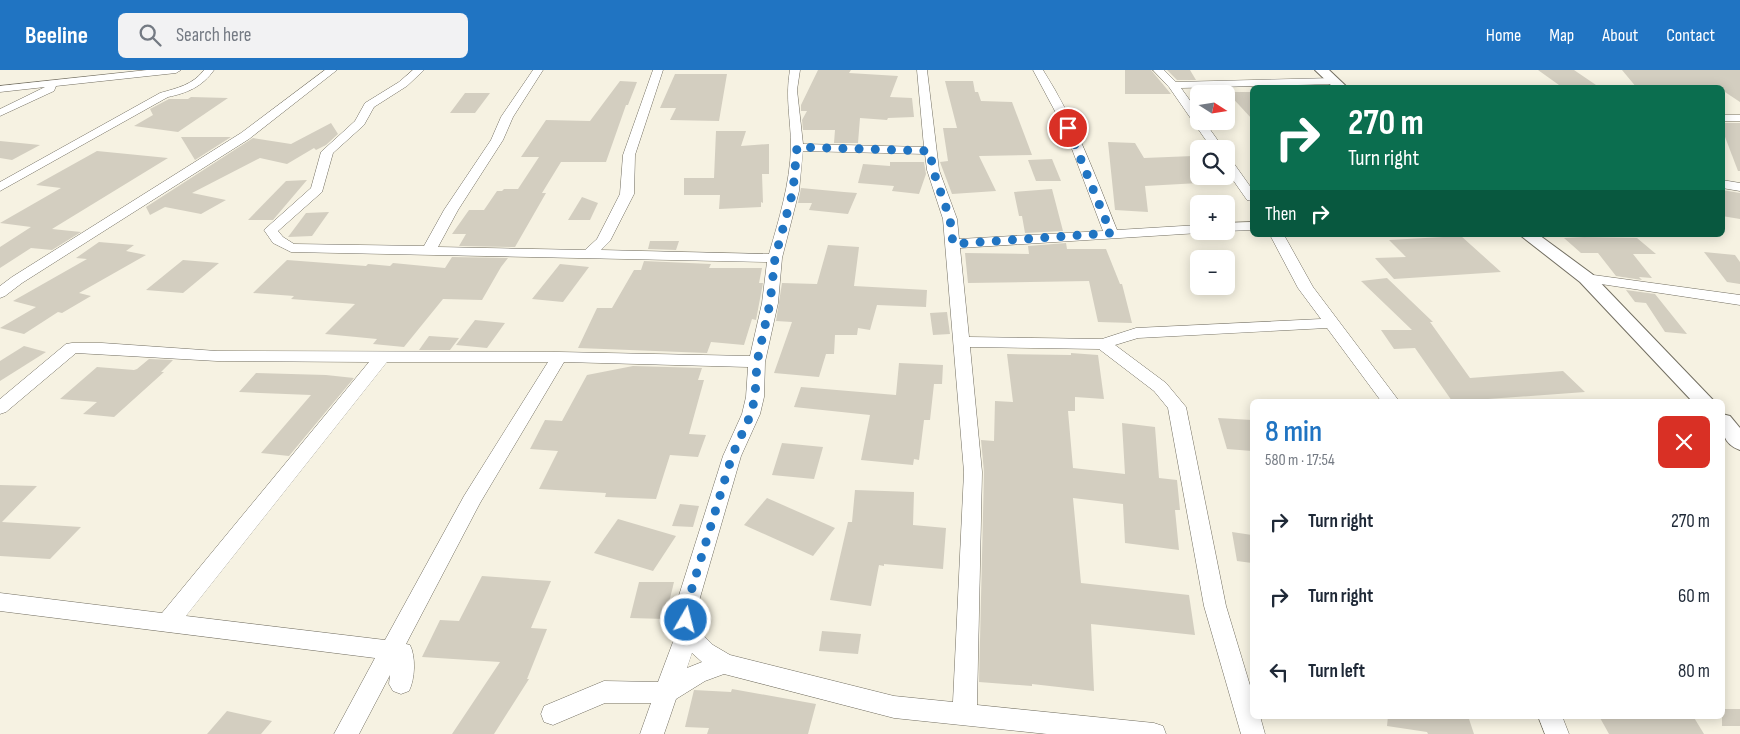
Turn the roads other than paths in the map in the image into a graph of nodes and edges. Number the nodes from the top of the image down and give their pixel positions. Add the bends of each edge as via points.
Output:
1 (84, 70) edge
2 (176, 70) edge
3 (209, 70) edge
4 (332, 70) edge
5 (419, 70) edge
6 (538, 70) edge
7 (658, 70) edge
8 (795, 70) edge
9 (922, 70) edge
10 (1038, 70) edge
11 (1158, 70) edge
12 (1321, 70) edge
13 (1338, 84) edge
14 (49, 85) junction
15 (1173, 85) junction
16 (0, 89) edge
17 (0, 113) edge
18 (1725, 118) edge
19 (1740, 118) edge
20 (1212, 140) edge
21 (797, 147) junction
22 (930, 151) junction
23 (1235, 173) edge
24 (1725, 185) edge
25 (0, 187) edge
26 (1740, 188) edge
27 (1250, 194) edge
28 (1250, 226) edge
29 (1235, 227) edge
30 (1190, 229) edge
31 (1111, 233) junction
32 (1278, 237) edge
33 (1531, 237) edge
34 (953, 244) junction
35 (430, 249) junction
36 (588, 254) junction
37 (775, 258) junction
38 (1586, 278) junction
39 (0, 293) edge
40 (1740, 300) edge
41 (1331, 323) junction
42 (962, 342) junction
43 (1103, 344) junction
44 (382, 357) junction
45 (559, 357) junction
46 (757, 362) junction
47 (1388, 399) edge
48 (1702, 399) edge
49 (0, 408) edge
50 (1725, 424) edge
51 (1740, 442) edge
52 (0, 602) edge
53 (167, 623) junction
54 (687, 634) junction
55 (390, 650) junction
56 (724, 664) junction
57 (401, 684) dead end
58 (665, 693) junction
59 (553, 714) dead end
60 (965, 714) junction
61 (1551, 719) edge
62 (1098, 732) edge
63 (346, 734) edge
64 (652, 734) edge
65 (1154, 734) edge
66 (1253, 734) edge
67 (1557, 734) edge

1 - 14 street
2 - 14 street
3 - 25 street via 202,81 181,92 164,95
4 - 39 street via 245,136
5 - 35 street via 403,84 369,104 360,123 327,152 317,190 271,230 278,240 291,248
6 - 35 street
7 - 36 street via 629,155 627,194 603,241
8 - 21 street via 792,90
9 - 22 street
10 - 31 street via 1068,128
11 - 15 street
12 - 13 street
13 - 15 street
14 - 16 street
14 - 17 street via 50,89
15 - 20 street
18 - 19 street
21 - 22 street
21 - 37 street via 793,191
22 - 34 street via 950,219
23 - 27 street
24 - 26 street
28 - 29 street
30 - 31 street
31 - 34 street
32 - 41 street via 1306,288
33 - 38 street
34 - 42 street
35 - 36 street
36 - 37 street
37 - 46 street via 770,303
38 - 40 street
38 - 48 street
41 - 43 street via 1136,333
41 - 47 street
42 - 43 street
42 - 60 street via 973,472
43 - 66 street via 1160,387 1177,406 1215,606
44 - 45 street
44 - 49 street via 217,356 72,348
44 - 53 street
45 - 46 street
45 - 55 street via 471,501
46 - 54 street via 751,414 732,456 686,608
50 - 51 street
52 - 53 street
53 - 55 street
54 - 56 street
54 - 58 street
55 - 57 street via 402,652
55 - 63 street
56 - 58 street
56 - 60 street via 894,706
58 - 59 street via 604,692
58 - 64 street
60 - 62 street
61 - 67 street
62 - 65 street

